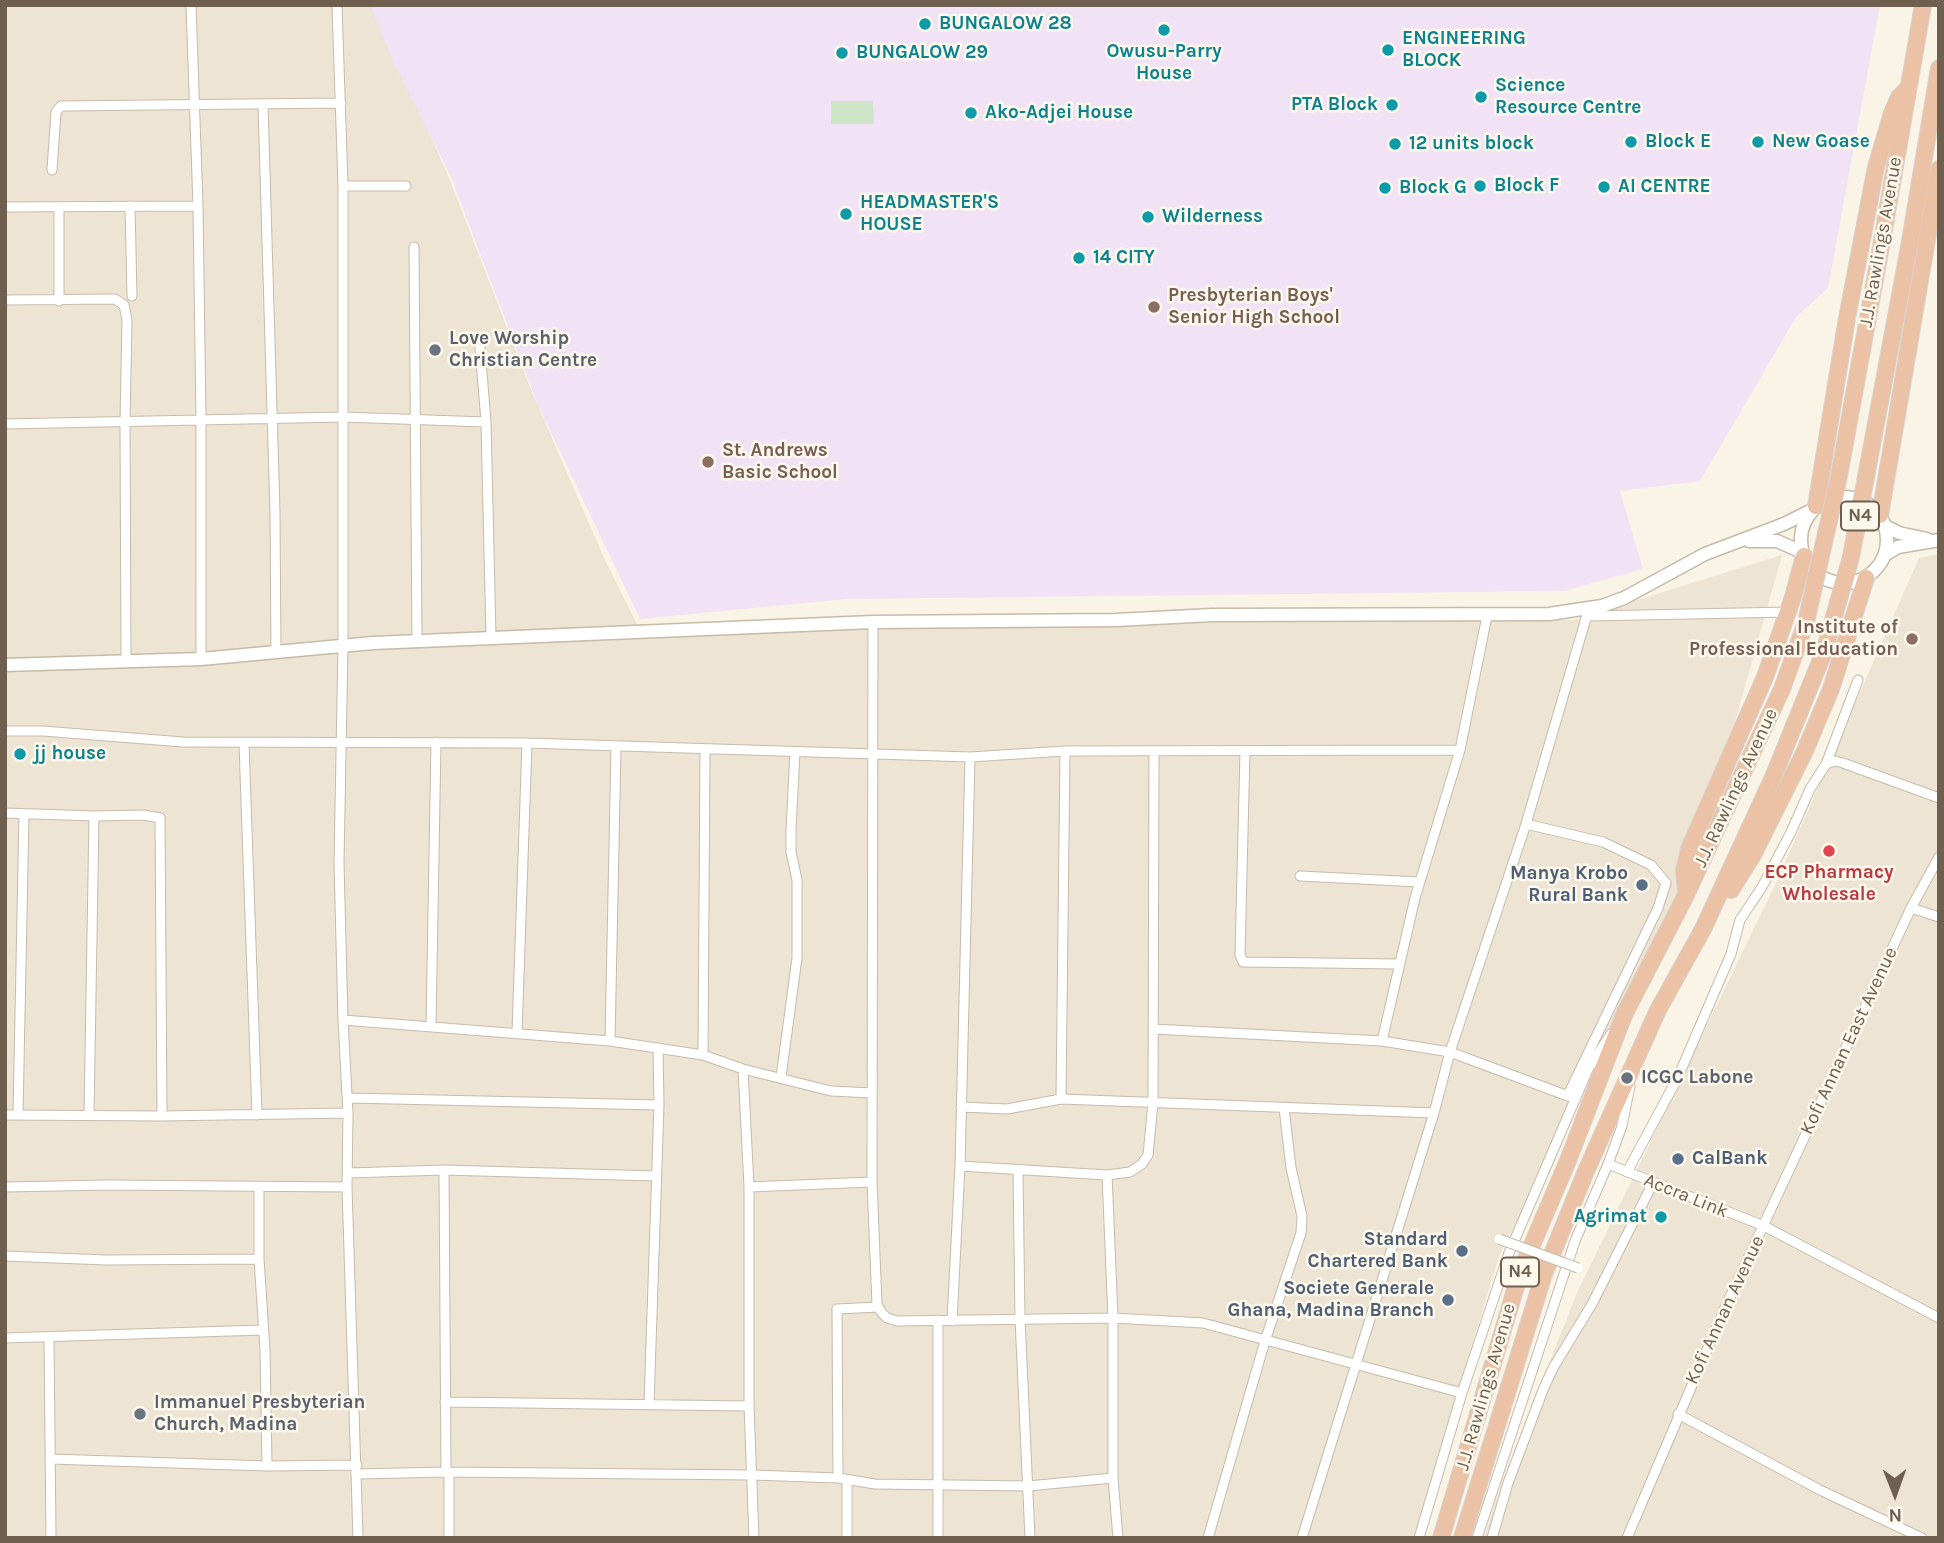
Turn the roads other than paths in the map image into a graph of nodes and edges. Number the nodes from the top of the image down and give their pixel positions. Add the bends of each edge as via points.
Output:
1 (191, 5) edge
2 (337, 5) edge
3 (1923, 5) edge
4 (1938, 80) edge
5 (1908, 88) junction
6 (341, 103) junction
7 (193, 104) junction
8 (263, 105) junction
9 (1939, 169) edge
10 (52, 170) dead end
11 (343, 186) junction
12 (406, 186) dead end
13 (130, 206) junction
14 (198, 206) junction
15 (5, 207) edge
16 (59, 207) junction
17 (414, 247) dead end
18 (132, 296) dead end
19 (5, 300) edge
20 (59, 300) junction
21 (480, 348) dead end
22 (343, 417) junction
23 (272, 418) junction
24 (201, 421) junction
25 (416, 421) junction
26 (125, 422) junction
27 (486, 422) junction
28 (5, 424) edge
29 (1813, 508) junction
30 (1883, 520) junction
31 (1937, 540) edge
32 (1731, 542) junction
33 (1803, 554) junction
34 (1886, 554) junction
35 (1866, 578) junction
36 (1589, 612) junction
37 (1788, 612) junction
38 (1487, 615) junction
39 (873, 622) junction
40 (491, 637) junction
41 (417, 641) junction
42 (343, 645) junction
43 (276, 651) junction
44 (201, 659) junction
45 (126, 661) junction
46 (5, 665) edge
47 (1858, 680) dead end
48 (5, 731) edge
49 (436, 742) junction
50 (527, 743) junction
51 (244, 744) junction
52 (340, 744) junction
53 (616, 747) junction
54 (705, 749) junction
55 (1460, 750) junction
56 (1065, 751) junction
57 (1154, 751) junction
58 (1245, 751) junction
59 (795, 752) junction
60 (871, 755) junction
61 (970, 757) junction
62 (1826, 764) junction
63 (1939, 797) edge
64 (5, 813) edge
65 (24, 814) junction
66 (94, 816) junction
67 (1526, 824) junction
68 (1939, 858) edge
69 (1300, 876) dead end
70 (1420, 881) junction
71 (1686, 895) junction
72 (1911, 908) junction
73 (1939, 917) edge
74 (1703, 929) junction
75 (1398, 964) junction
76 (1624, 1015) junction
77 (342, 1020) junction
78 (431, 1026) junction
79 (1153, 1029) junction
80 (517, 1033) junction
81 (610, 1041) junction
82 (1382, 1041) junction
83 (658, 1048) junction
84 (1450, 1052) junction
85 (703, 1055) junction
86 (1634, 1067) junction
87 (743, 1069) junction
88 (781, 1077) junction
89 (872, 1093) junction
90 (1572, 1097) junction
91 (348, 1098) junction
92 (1061, 1099) junction
93 (1153, 1103) junction
94 (660, 1105) junction
95 (961, 1107) junction
96 (1284, 1108) junction
97 (348, 1113) junction
98 (1434, 1113) junction
99 (5, 1115) edge
100 (18, 1115) junction
101 (89, 1115) junction
102 (257, 1115) junction
103 (162, 1116) junction
104 (1608, 1164) junction
105 (960, 1166) junction
106 (444, 1170) junction
107 (1018, 1170) junction
108 (1627, 1172) junction
109 (348, 1173) junction
110 (1107, 1175) junction
111 (656, 1176) junction
112 (872, 1182) junction
113 (1653, 1182) junction
114 (347, 1187) junction
115 (749, 1187) junction
116 (5, 1188) edge
117 (259, 1188) junction
118 (1764, 1226) junction
119 (1499, 1239) dead end
120 (5, 1256) edge
121 (259, 1259) junction
122 (1578, 1268) dead end
123 (878, 1307) junction
124 (1113, 1318) junction
125 (1939, 1318) edge
126 (1020, 1319) junction
127 (938, 1320) junction
128 (952, 1321) junction
129 (263, 1330) junction
130 (5, 1338) edge
131 (50, 1338) junction
132 (1265, 1341) junction
133 (1355, 1364) junction
134 (1462, 1393) junction
135 (445, 1402) junction
136 (649, 1404) junction
137 (749, 1406) junction
138 (1678, 1414) junction
139 (50, 1459) junction
140 (267, 1466) junction
141 (357, 1470) junction
142 (447, 1472) junction
143 (753, 1475) junction
144 (1113, 1478) junction
145 (842, 1479) junction
146 (937, 1486) junction
147 (1028, 1486) junction
148 (51, 1538) edge
149 (358, 1538) edge
150 (449, 1538) edge
151 (754, 1538) edge
152 (847, 1538) edge
153 (938, 1538) edge
154 (1030, 1538) edge
155 (1118, 1538) edge
156 (1208, 1538) edge
157 (1302, 1538) edge
158 (1419, 1538) edge
159 (1441, 1538) edge
160 (1462, 1538) edge
161 (1477, 1538) edge
162 (1492, 1538) edge
163 (1627, 1538) edge
164 (1922, 1538) edge

1 - 7 street
2 - 6 street
3 - 5 highway, J.J. Rawlings Avenue / N4
4 - 74 highway, J.J. Rawlings Avenue / N4, bridge via 1851,557 1824,652
5 - 29 highway via 1892,113 1876,167
5 - 71 highway, J.J. Rawlings Avenue / N4, bridge via 1826,540 1795,656
6 - 8 street
6 - 11 street
7 - 8 street
7 - 10 street via 61,106 56,112
7 - 14 street
8 - 23 street
9 - 30 highway
11 - 12 street
11 - 22 street
13 - 14 street
13 - 16 street
13 - 18 street
14 - 24 street
15 - 16 street
16 - 20 street
17 - 25 street
19 - 20 street
20 - 26 street via 115,299 124,305
21 - 27 street
22 - 23 street
22 - 25 street
22 - 42 street
23 - 24 street
23 - 43 street
24 - 26 street
24 - 44 street
25 - 27 street
25 - 41 street
26 - 28 street
26 - 45 street
27 - 40 street
29 - 30 street via 1831,499 1858,499
29 - 32 street via 1784,524
29 - 33 street via 1802,530
30 - 31 street via 1899,533
30 - 34 street via 1888,535
31 - 34 street via 1898,547
32 - 33 street via 1777,541
32 - 36 street
33 - 35 street via 1825,579 1839,583
33 - 37 highway
34 - 35 street
35 - 74 highway via 1831,690 1804,753 1753,855
36 - 37 street
36 - 38 street
36 - 67 street
37 - 71 highway via 1765,677 1689,849 1684,871
38 - 39 street
38 - 55 street
39 - 40 street
39 - 60 street
40 - 41 street
41 - 42 street
42 - 43 street
42 - 52 street
43 - 44 street
44 - 45 street
45 - 46 street
47 - 62 street
48 - 51 street
49 - 50 street
49 - 52 street
49 - 78 street
50 - 53 street
50 - 80 street
51 - 52 street
51 - 102 street
52 - 77 street
53 - 54 street
53 - 81 street
54 - 59 street
54 - 85 street
55 - 58 street
55 - 70 street
56 - 57 street
56 - 61 street
56 - 92 street
57 - 58 street
57 - 79 street
58 - 75 street via 1243,962
59 - 60 street
59 - 88 street via 791,852 797,880 797,958
60 - 61 street
60 - 89 street
61 - 95 street
62 - 63 street via 1843,762
62 - 108 street via 1740,920 1731,954 1678,1077
64 - 65 street
65 - 66 street
65 - 100 street
66 - 101 street
66 - 103 street via 160,818
67 - 84 street
67 - 90 street via 1603,842 1651,865 1666,883
68 - 72 street, Kofi Annan East Avenue
69 - 70 street
70 - 75 street
71 - 76 highway, J.J. Rawlings Avenue / N4
72 - 73 street
72 - 118 street, Kofi Annan East Avenue
74 - 86 highway, J.J. Rawlings Avenue / N4 via 1658,1010
75 - 82 street
76 - 90 street
76 - 159 highway, J.J. Rawlings Avenue / N4 via 1520,1273
77 - 78 street
77 - 91 street
78 - 80 street
79 - 82 street
79 - 93 street
80 - 81 street
81 - 83 street
82 - 84 street
83 - 85 street
83 - 94 street
84 - 90 street
84 - 98 street
85 - 87 street
86 - 104 street via 1622,1126
86 - 160 highway, J.J. Rawlings Avenue / N4 via 1544,1274
87 - 88 street
87 - 115 street
88 - 89 street via 831,1091
89 - 112 street
90 - 134 street via 1509,1253
91 - 94 street
91 - 97 street
92 - 93 street
92 - 95 street via 1007,1109
93 - 96 street
93 - 110 street via 1148,1154 1142,1164 1130,1172
94 - 111 street
95 - 105 street
96 - 98 street
96 - 132 street via 1301,1233
97 - 102 street
97 - 109 street
98 - 133 street
99 - 100 street
100 - 101 street
101 - 103 street
102 - 103 street
104 - 108 street, Accra Link
104 - 161 street via 1575,1241
105 - 107 street
105 - 128 street
106 - 109 street
106 - 111 street
106 - 135 street
107 - 110 street
107 - 126 street
108 - 113 street, Accra Link
109 - 114 street
110 - 124 street
111 - 136 street
112 - 115 street
112 - 123 street
113 - 118 street, Accra Link
113 - 162 street via 1543,1390
114 - 117 street
114 - 141 street
115 - 137 street
116 - 117 street
117 - 121 street
118 - 125 street, Kofi Annan Avenue
118 - 138 street, Kofi Annan Avenue
119 - 122 street, bridge
120 - 121 street
121 - 129 street
123 - 127 street via 887,1318 897,1321
123 - 145 street via 837,1309
124 - 126 street
124 - 132 street via 1203,1323
124 - 144 street
126 - 128 street
126 - 147 street
127 - 128 street
127 - 146 street
129 - 131 street
129 - 140 street
130 - 131 street
131 - 139 street
132 - 133 street
132 - 156 street
133 - 134 street
133 - 157 street
134 - 158 street
135 - 136 street
135 - 142 street
136 - 137 street
137 - 143 street
138 - 163 street, Kofi Annan Avenue
138 - 164 street
139 - 140 street
139 - 148 street
140 - 141 street
141 - 142 street
141 - 149 street
142 - 143 street
142 - 150 street
143 - 145 street
143 - 151 street
144 - 147 street
144 - 155 street
145 - 146 street
145 - 152 street
146 - 147 street
146 - 153 street
147 - 154 street

